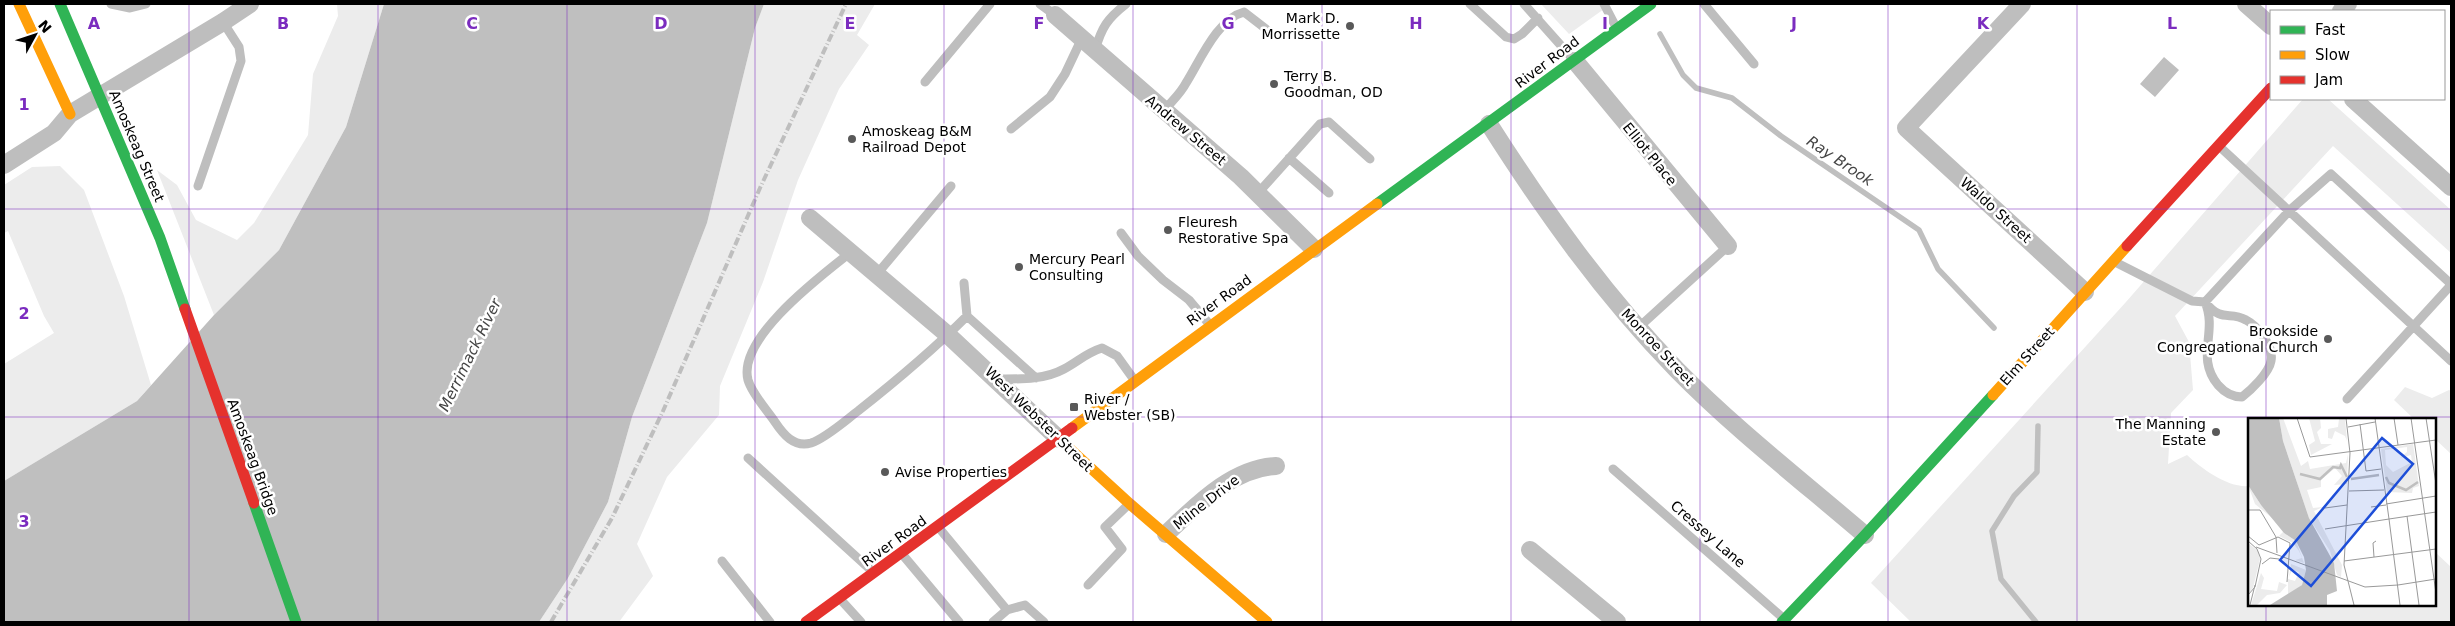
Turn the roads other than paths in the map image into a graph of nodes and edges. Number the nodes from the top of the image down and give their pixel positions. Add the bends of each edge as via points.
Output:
1 (19, 4) edge
2 (60, 4) edge
3 (111, 4) edge
4 (146, 4) edge
5 (248, 4) edge
6 (990, 4) edge
7 (1040, 4) edge
8 (1110, 4) edge
9 (1126, 4) edge
10 (1470, 4) edge
11 (1524, 4) edge
12 (1604, 4) edge
13 (1651, 4) edge
14 (1704, 4) edge
15 (2022, 4) edge
16 (2246, 4) edge
17 (1054, 10) edge
18 (1117, 12) junction
19 (1538, 18) junction
20 (224, 22) junction
21 (2270, 25) edge
22 (1266, 29) dead end
23 (1617, 29) junction
24 (1088, 44) junction
25 (1575, 61) junction
26 (1754, 64) dead end
27 (925, 82) dead end
28 (2270, 89) edge
29 (100, 96) junction
30 (2354, 100) edge
31 (1164, 110) junction
32 (70, 114) junction
33 (1489, 124) junction
34 (1011, 129) dead end
35 (2218, 145) junction
36 (1289, 158) junction
37 (1370, 159) dead end
38 (4, 165) edge
39 (198, 186) dead end
40 (951, 186) dead end
41 (2451, 187) edge
42 (1258, 193) junction
43 (1328, 193) dead end
44 (2289, 211) junction
45 (810, 218) dead end
46 (1121, 233) dead end
47 (1728, 246) joint
48 (1314, 249) junction
49 (850, 252) junction
50 (2113, 261) junction
51 (877, 274) junction
52 (964, 283) dead end
53 (2451, 285) edge
54 (2085, 292) junction
55 (182, 302) joint
56 (2206, 302) junction
57 (967, 316) junction
58 (1210, 326) junction
59 (2412, 326) junction
60 (1638, 328) junction
61 (948, 335) junction
62 (2451, 361) edge
63 (1036, 378) junction
64 (998, 379) junction
65 (1135, 381) junction
66 (2347, 399) dead end
67 (1059, 439) junction
68 (748, 458) dead end
69 (1276, 466) dead end
70 (1613, 469) dead end
71 (1130, 504) junction
72 (938, 528) junction
73 (1166, 534) junction
74 (1865, 535) junction
75 (1530, 550) dead end
76 (902, 554) junction
77 (722, 561) dead end
78 (874, 574) junction
79 (1088, 585) dead end
80 (839, 598) junction
81 (1007, 610) junction
82 (1784, 621) edge
83 (296, 622) edge
84 (770, 622) edge
85 (806, 622) edge
86 (861, 622) edge
87 (959, 622) edge
88 (993, 622) edge
89 (1044, 622) edge
90 (1267, 622) edge
91 (1617, 622) edge

1 - 32 street
2 - 29 street, Amoskeag Street
3 - 4 lane via 130,8
5 - 20 street
6 - 27 lane
7 - 17 lane
8 - 18 lane
9 - 18 lane
10 - 19 lane via 1506,37 1514,39
11 - 19 lane
12 - 23 lane
13 - 23 street, River Road
14 - 26 lane
15 - 54 street, Waldo Street via 1906,128
16 - 21 street
17 - 24 street, Andrew Street
18 - 24 lane
19 - 25 lane
20 - 29 street
20 - 39 lane via 239,46 241,61
22 - 31 lane via 1244,12 1235,14 1210,41 1186,84
23 - 25 street, River Road
24 - 31 street, Andrew Street
24 - 34 lane via 1050,97
25 - 33 street, River Road
25 - 47 street, Elliot Place
28 - 35 street, Elm Street
29 - 32 street
29 - 55 street, Amoskeag Street via 160,238
30 - 41 street
31 - 42 street, Andrew Street
32 - 38 street via 54,133
33 - 48 street, River Road
33 - 60 street, Monroe Street via 1537,199
35 - 44 lane
35 - 50 street, Elm Street
36 - 37 lane via 1320,124 1329,122
36 - 42 lane
36 - 43 lane
40 - 51 lane
42 - 48 street, Andrew Street
44 - 53 lane via 2331,174
44 - 56 lane
44 - 59 lane
45 - 49 street, West Webster Street
46 - 58 lane via 1138,256 1189,300
47 - 60 lane
48 - 58 street, River Road
49 - 51 street, West Webster Street
49 - 61 lane via 768,325 747,368 748,382 783,434 795,443 811,443 838,426
50 - 54 street, Elm Street
50 - 56 lane via 2192,301
51 - 61 street, West Webster Street
52 - 57 lane
53 - 59 lane
54 - 74 street, Elm Street
55 - 83 street, Amoskeag Bridge
56 - 56 lane via 2218,314 2246,319 2267,343 2272,355 2268,369 2242,397 2228,394 2208,369 2210,316
57 - 61 lane
57 - 63 lane
58 - 65 street, River Road
59 - 62 lane
59 - 66 lane
60 - 74 street, Monroe Street via 1743,432
61 - 64 street, West Webster Street
63 - 64 lane
63 - 65 lane via 1064,369 1087,353 1102,348 1117,356
64 - 67 street, West Webster Street
65 - 67 street, River Road
67 - 71 street, West Webster Street
67 - 72 street, River Road
68 - 78 lane
69 - 73 street, Milne Drive via 1243,473 1187,514
70 - 82 lane, Cressey Lane
71 - 73 street, West Webster Street
71 - 79 lane via 1105,527 1122,549
72 - 76 street, River Road
72 - 81 lane
73 - 90 street, West Webster Street
74 - 82 street, Elm Street
75 - 91 street
76 - 78 street, River Road
76 - 87 lane
77 - 84 lane
78 - 80 street, River Road
80 - 85 street, River Road
80 - 86 lane
81 - 88 lane
81 - 89 lane via 1025,605

